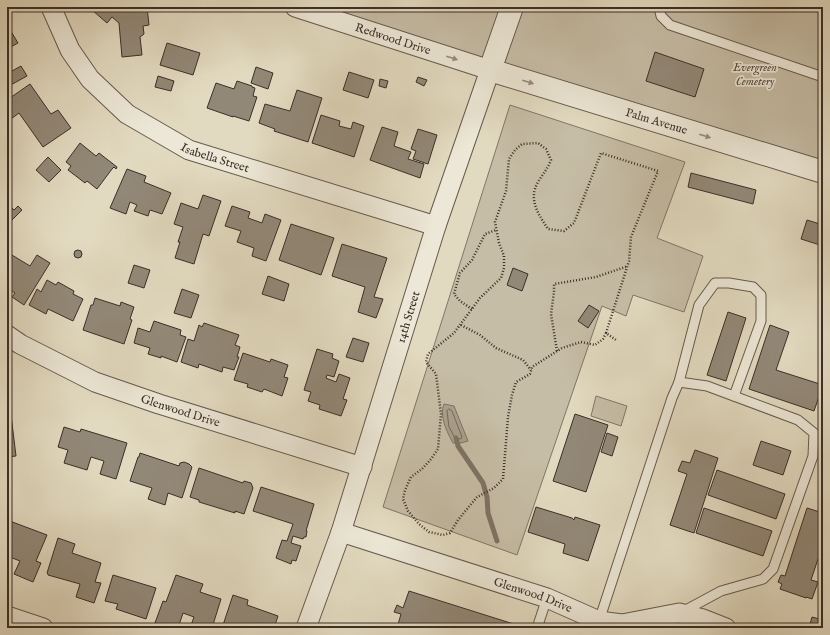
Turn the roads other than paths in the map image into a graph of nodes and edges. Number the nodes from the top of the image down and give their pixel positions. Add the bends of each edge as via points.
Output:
1 (51, 7) edge
2 (296, 7) edge
3 (512, 7) edge
4 (659, 7) edge
5 (490, 70) junction
6 (823, 77) edge
7 (823, 172) edge
8 (436, 226) junction
9 (7, 335) edge
10 (679, 382) junction
11 (734, 396) junction
12 (362, 467) junction
13 (341, 532) junction
14 (547, 598) junction
15 (679, 613) junction
16 (7, 616) edge
17 (599, 621) junction
18 (640, 624) edge
19 (43, 628) edge
20 (306, 628) edge
21 (537, 628) edge
22 (726, 628) edge

1 - 8 street, Isabella Street via 70,50 90,79 127,114 189,150
2 -> 5 street, Redwood Drive
3 - 5 street, 14th Street
4 - 6 lane via 661,16 670,25
5 -> 7 street, Palm Avenue
5 - 8 street, 14th Street
8 - 12 street, 14th Street
9 - 12 street, Glenwood Drive via 95,382
10 - 11 lane via 707,386
10 - 11 lane via 699,304 715,283 754,287 761,295 762,321
10 - 17 lane
11 - 15 lane via 798,420 814,433 814,456 773,569 763,579 721,592
12 - 13 street, 14th Street
13 - 14 street, Glenwood Drive
13 - 20 street, 14th Street
14 - 17 street, Glenwood Drive
14 - 21 lane
15 - 18 street, Glenwood Drive
15 - 22 street, Glenwood Drive
16 - 19 street
17 - 18 street, Glenwood Drive

